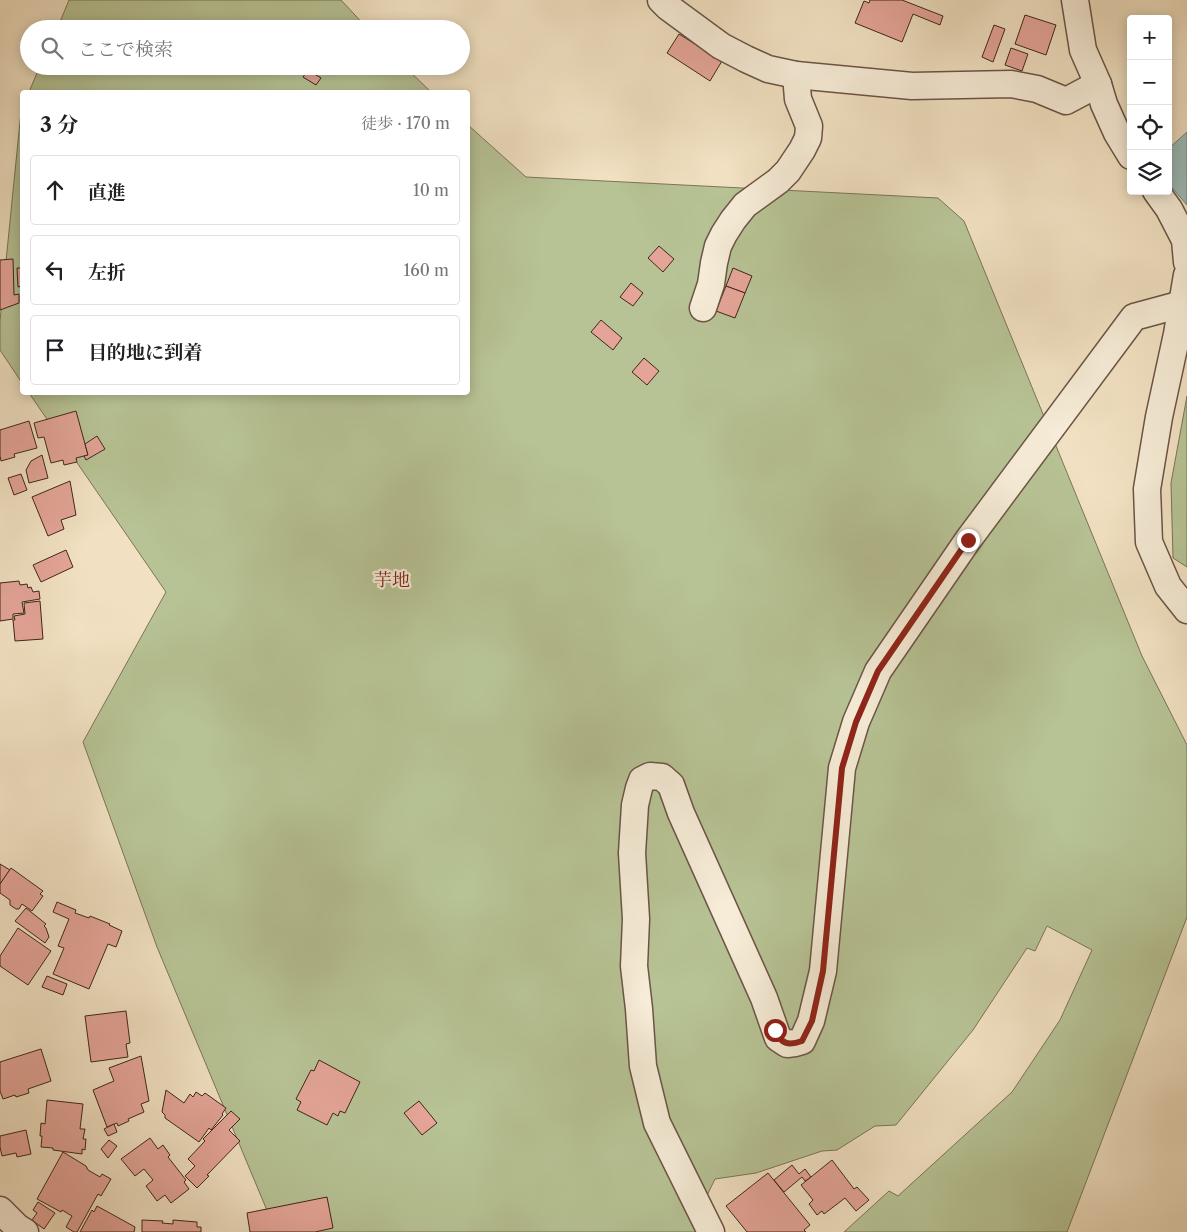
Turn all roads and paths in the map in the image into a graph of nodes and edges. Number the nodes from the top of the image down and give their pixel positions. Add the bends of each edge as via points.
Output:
1 (661, 0) edge
2 (1075, 0) edge
3 (796, 75) junction
4 (1098, 84) junction
5 (1127, 150) edge
6 (1159, 195) edge
7 (1187, 262) edge
8 (1187, 275) edge
9 (1182, 304) junction
10 (703, 308) dead end
11 (1187, 610) edge
12 (0, 1210) edge
13 (25, 1232) edge
14 (711, 1232) edge

1 - 3 street via 721,46 768,69
2 - 4 street via 1083,50
3 - 4 street via 912,86 1011,84 1066,100
3 - 10 street via 798,99 809,126 808,138 788,171 732,220 718,246
4 - 5 street via 1104,104
6 - 7 street via 1185,240
8 - 9 street
9 - 11 street via 1147,489 1149,542 1168,586
9 - 14 street via 1134,317 968,540 878,671 856,722 842,768 823,971 812,1021 802,1041 788,1044 778,1038 764,998 671,785 662,777 650,776 642,780 635,805 632,852 636,919 634,966 642,1066 657,1123
12 - 13 street

